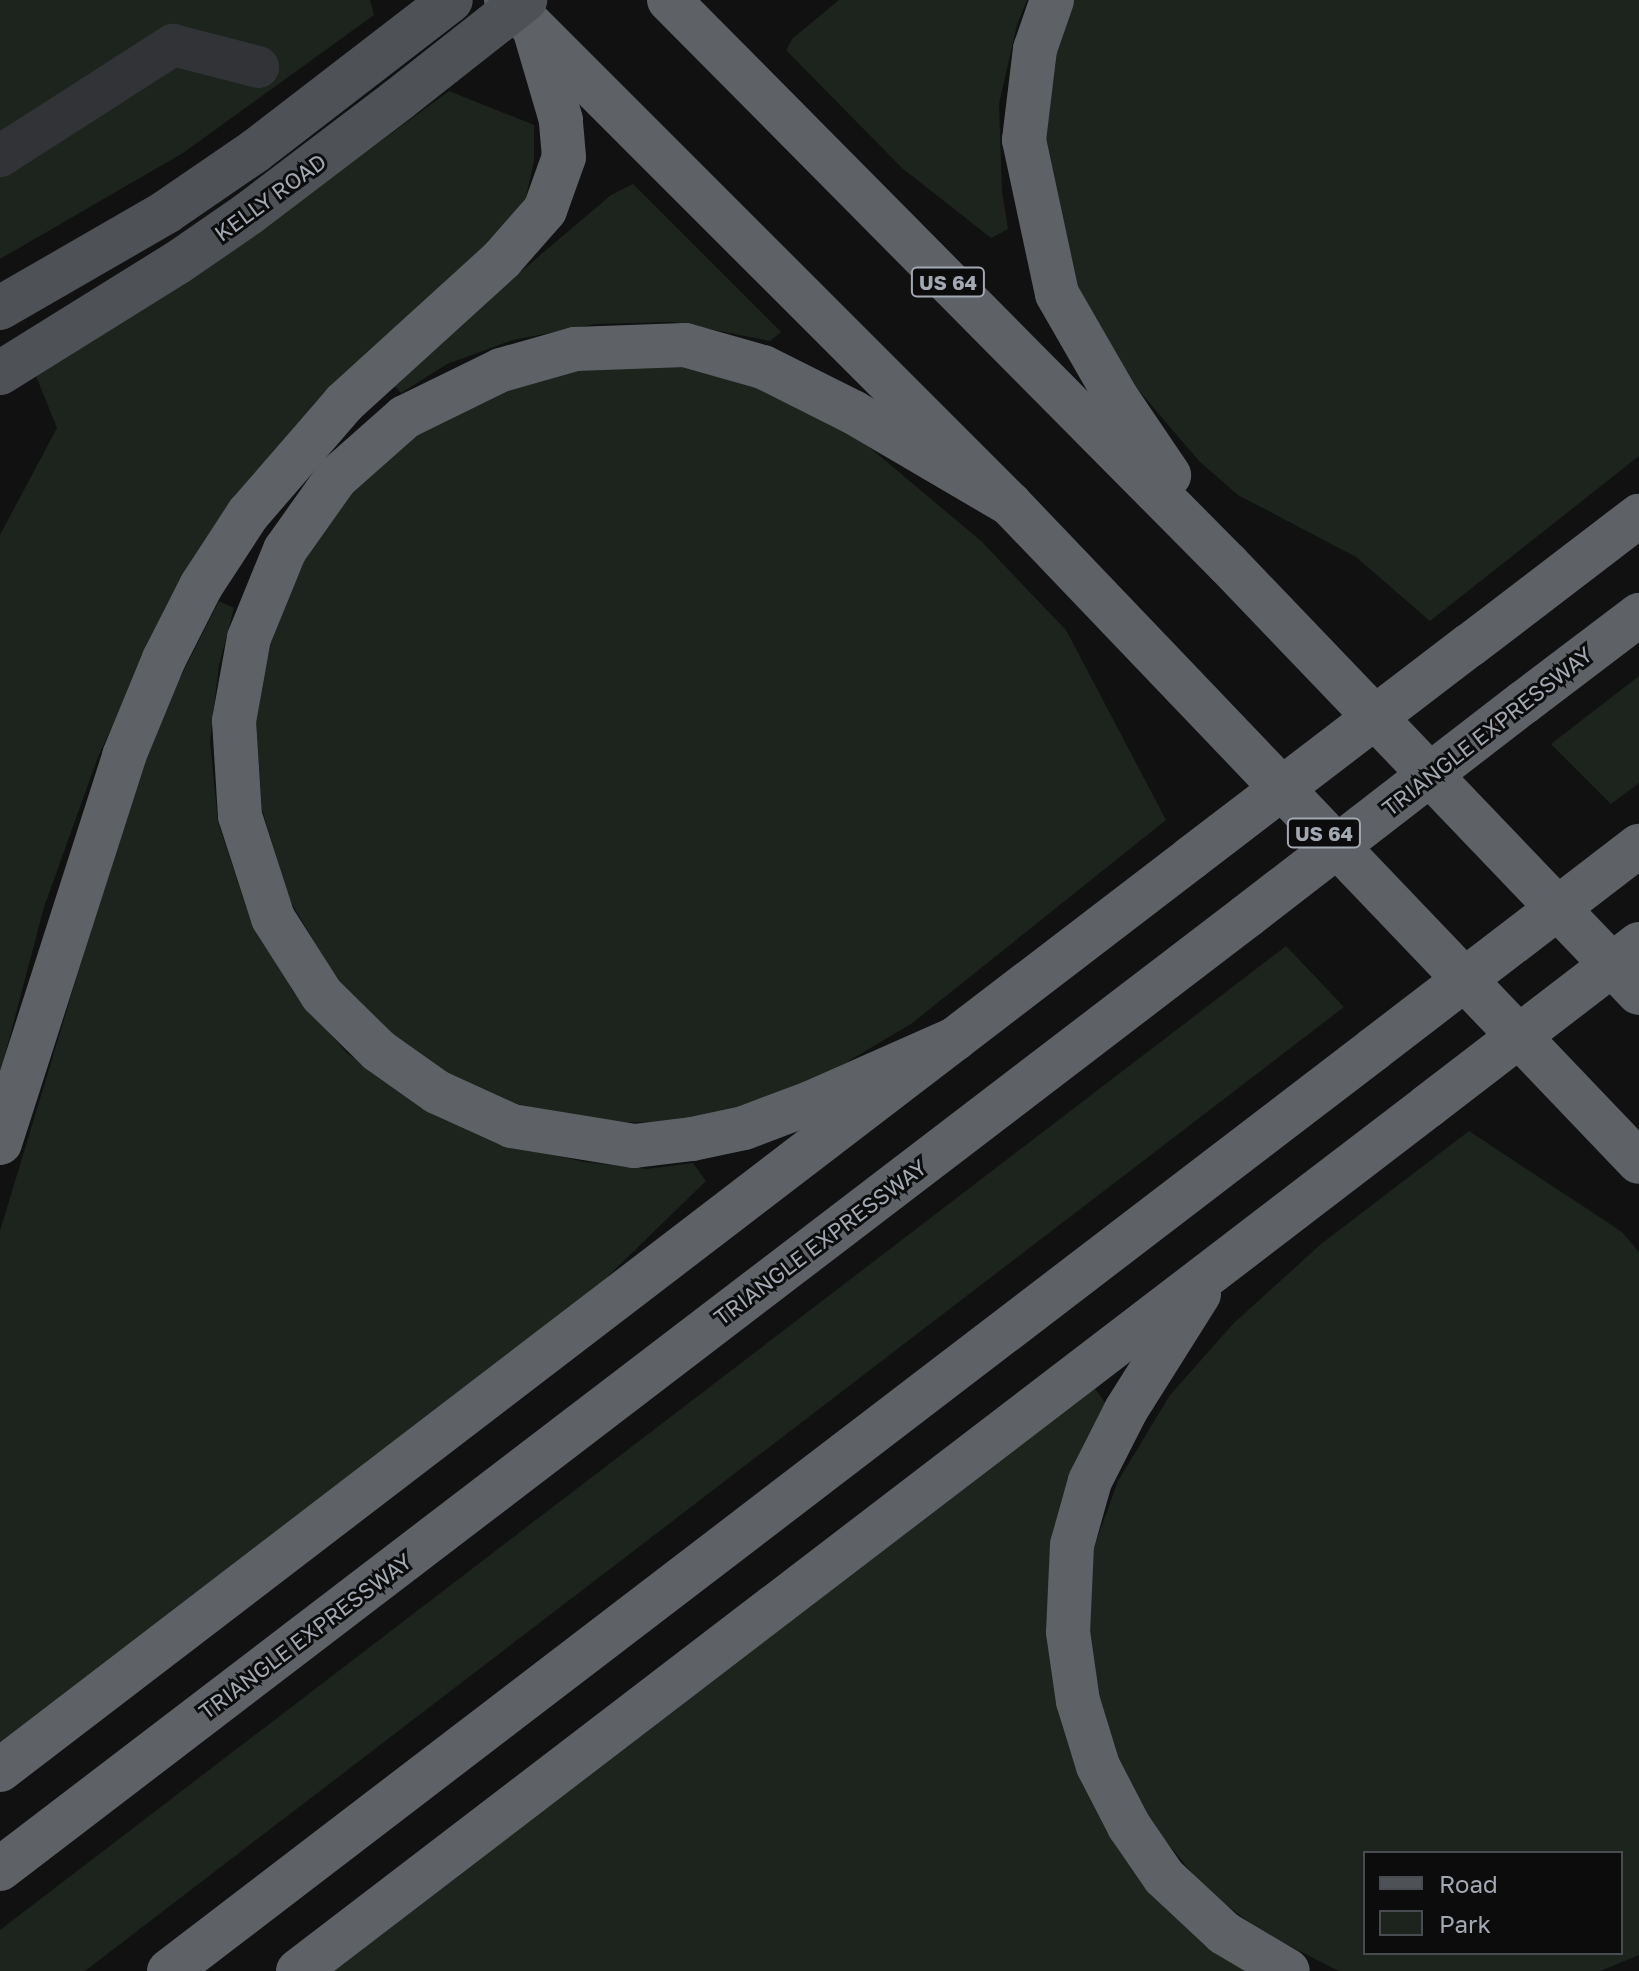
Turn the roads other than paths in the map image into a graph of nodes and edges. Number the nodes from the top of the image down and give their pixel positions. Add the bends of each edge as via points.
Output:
1 (451, 0) edge
2 (669, 0) edge
3 (1052, 0) edge
4 (522, 10) edge
5 (258, 67) dead end
6 (0, 156) edge
7 (0, 308) edge
8 (0, 373) edge
9 (1010, 504) junction
10 (1639, 516) edge
11 (1228, 564) junction
12 (1639, 615) edge
13 (1639, 846) edge
14 (1639, 944) edge
15 (1639, 993) edge
16 (955, 1039) junction
17 (0, 1143) edge
18 (1639, 1162) edge
19 (1217, 1267) junction
20 (0, 1770) edge
21 (0, 1869) edge
22 (169, 1971) edge
23 (298, 1971) edge
24 (1288, 1971) edge

1 - 7 main road, KELLY ROAD via 255,151 166,212
2 - 11 highway, US 64
3 - 11 highway via 1035,49 1024,140 1057,294 1115,395
4 - 8 main road, KELLY ROAD, bridge via 213,239
4 - 9 highway, US 64
4 - 17 highway via 561,120 564,157 545,210 502,259 344,403 248,514 201,586 124,756
5 - 6 lane via 173,45
9 - 16 highway via 853,412 763,367 685,345 575,349 531,361 405,417 336,478 285,550 249,638 234,721 240,816 249,845 273,918 322,995 379,1051 426,1084 512,1126 634,1146 692,1139 744,1128 810,1103
9 - 18 highway, US 64
10 - 16 highway, bridge
11 - 15 highway, US 64
12 - 21 highway, TRIANGLE EXPRESSWAY, bridge
13 - 22 highway, bridge
14 - 19 highway, bridge
16 - 20 highway
19 - 23 highway
19 - 24 highway via 1126,1410 1090,1481 1072,1545 1068,1632 1078,1701 1098,1766 1129,1826 1164,1877 1224,1933

